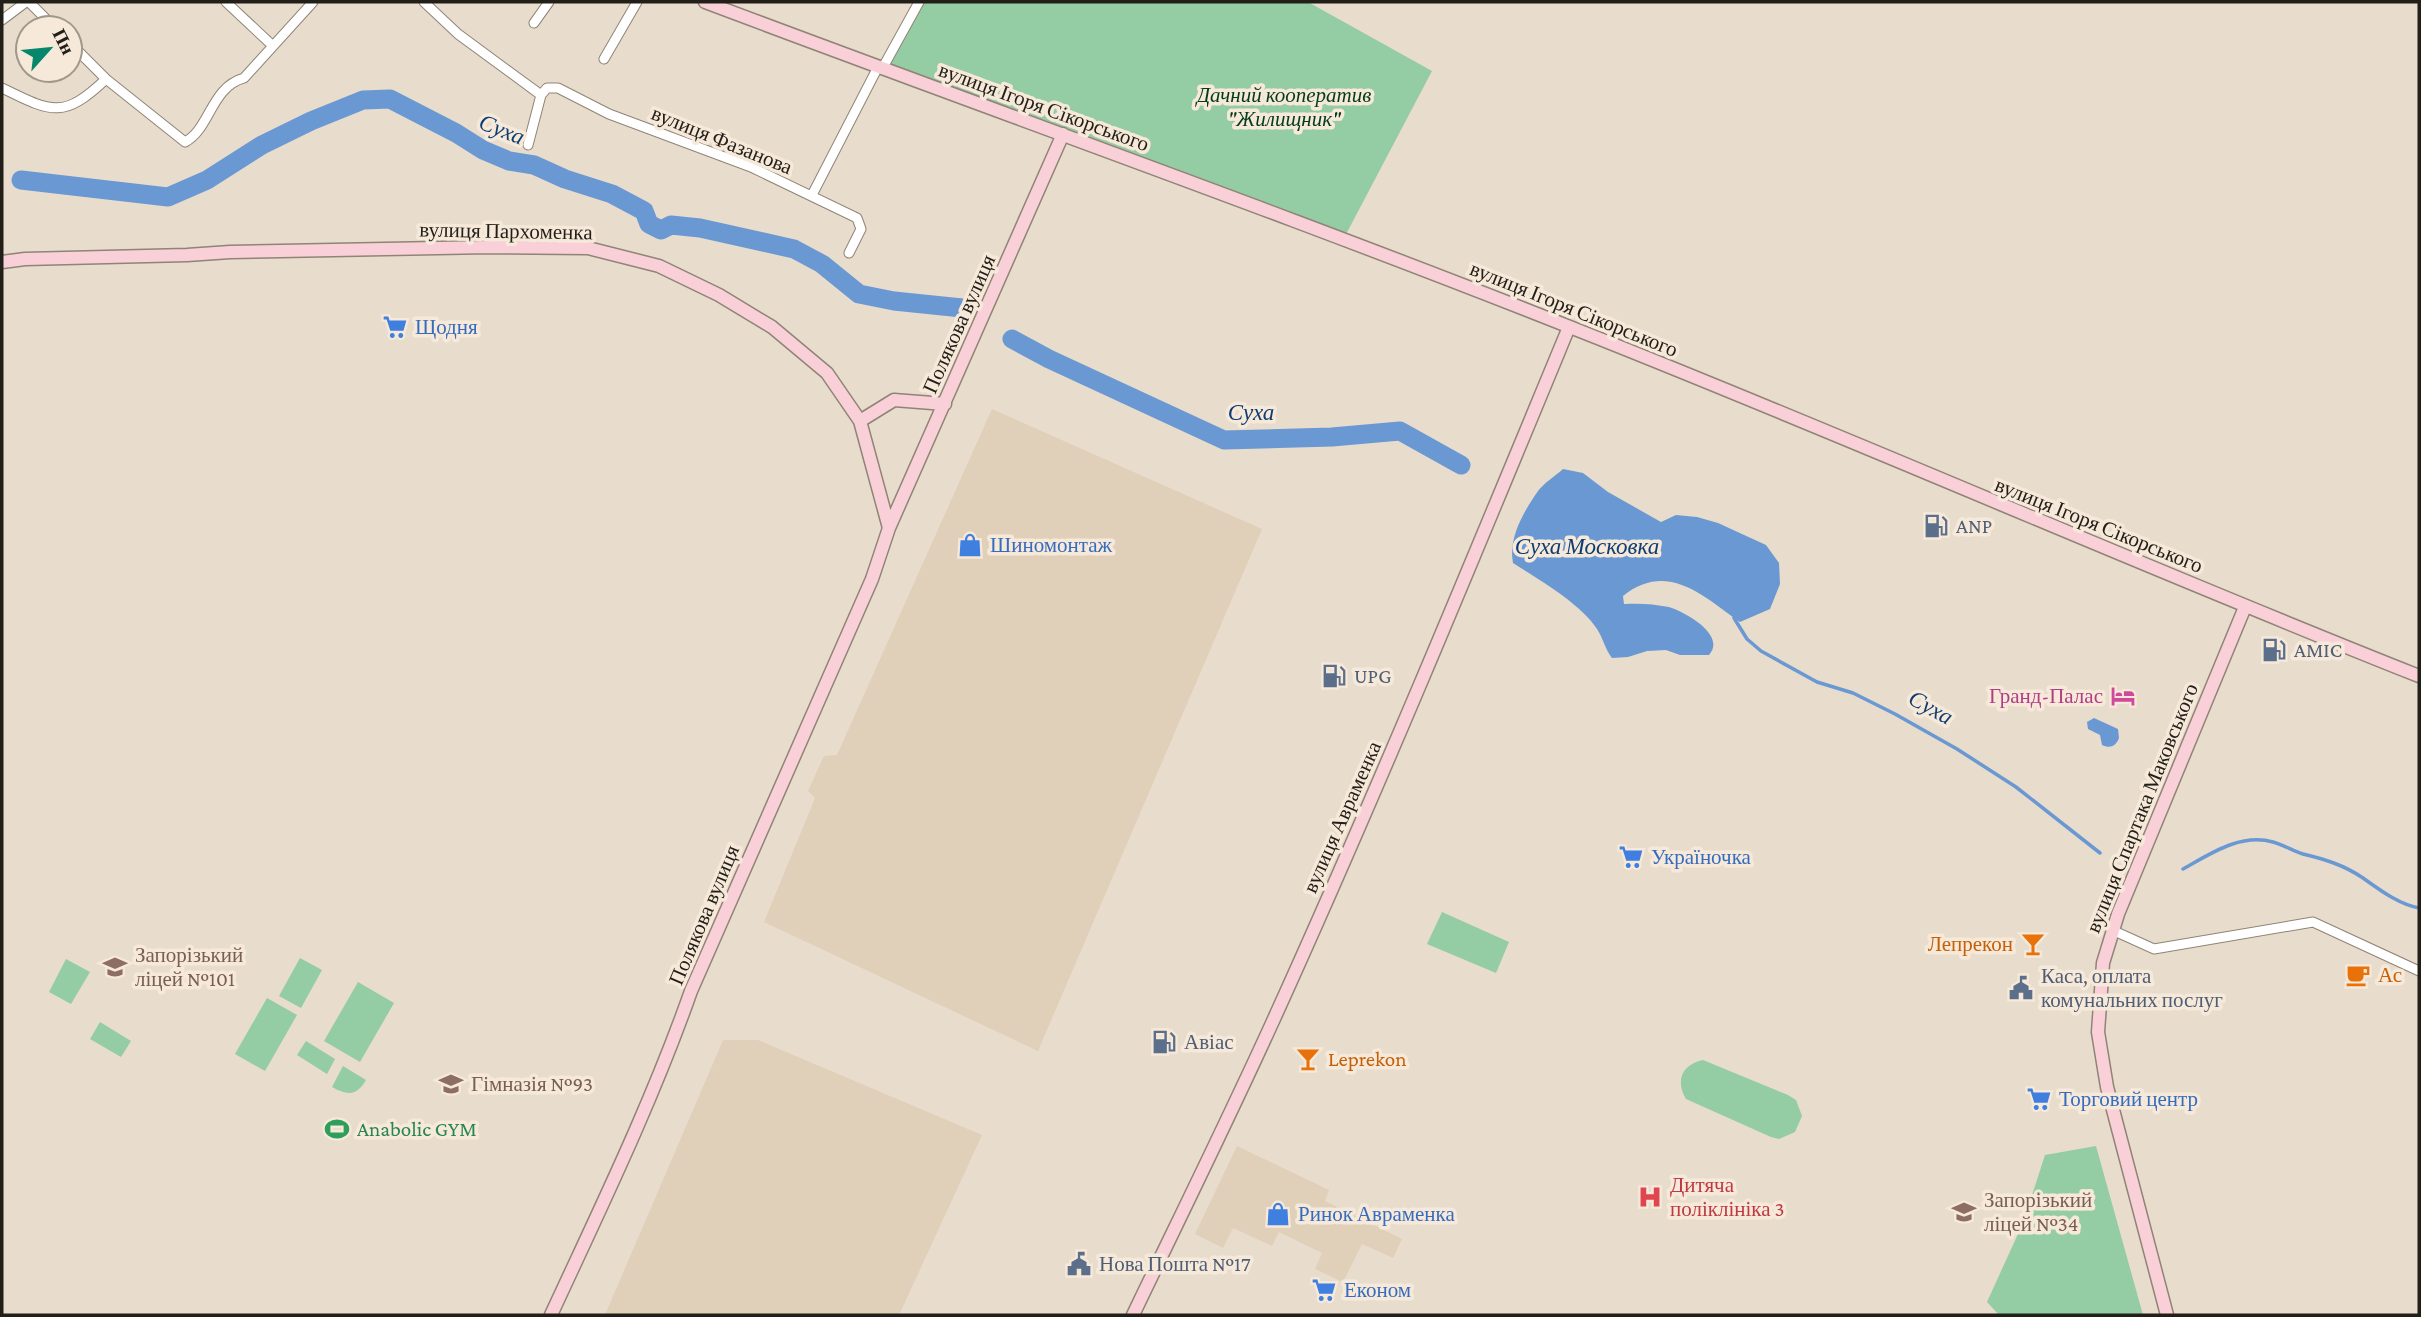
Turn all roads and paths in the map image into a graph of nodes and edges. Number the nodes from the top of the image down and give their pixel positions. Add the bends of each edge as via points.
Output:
1 (28, 2) edge
2 (226, 2) edge
3 (313, 2) edge
4 (424, 2) edge
5 (549, 2) edge
6 (637, 2) edge
7 (705, 2) edge
8 (919, 2) edge
9 (2, 20) edge
10 (534, 23) dead end
11 (274, 46) junction
12 (84, 57) edge
13 (604, 59) dead end
14 (880, 68) junction
15 (106, 79) junction
16 (2, 88) edge
17 (541, 95) junction
18 (1063, 134) junction
19 (528, 145) dead end
20 (812, 195) junction
21 (849, 253) dead end
22 (2, 262) edge
23 (1569, 327) junction
24 (945, 404) junction
25 (860, 421) junction
26 (889, 528) junction
27 (2245, 607) junction
28 (2419, 676) edge
29 (2112, 930) junction
30 (2419, 971) edge
31 (551, 1315) edge
32 (1133, 1315) edge
33 (2168, 1315) edge

1 - 9 street
2 - 11 street
3 - 11 street
4 - 17 street via 458,34
5 - 10 street
6 - 13 street
7 - 14 street, вулиця Ігоря Сікорського
8 - 14 street
11 - 15 street via 244,78 232,81 193,138 185,142
12 - 15 street
14 - 18 street, вулиця Ігоря Сікорського
14 - 20 street
15 - 16 street via 84,99 61,110
17 - 19 street
17 - 20 street, вулиця Фазанова via 547,88 558,88 609,114
18 - 23 street, вулиця Ігоря Сікорського
18 - 24 street, Полякова вулиця
20 - 21 street, вулиця Фазанова via 857,218 860,229
22 - 25 street, вулиця Пархоменка via 257,252 588,248 659,266 772,327 827,373
23 - 27 street, вулиця Ігоря Сікорського
23 - 32 street, вулиця Авраменка via 1431,661 1299,962
24 - 25 street via 894,400
24 - 26 street, Полякова вулиця
25 - 26 street
26 - 31 street, Полякова вулиця via 872,579
27 - 28 street, вулиця Ігоря Сікорського
27 - 29 street, вулиця Спартака Маковського
29 - 30 street via 2154,949 2313,922
29 - 33 street, вулиця Спартака Маковського via 2103,963 2098,1032 2107,1087

